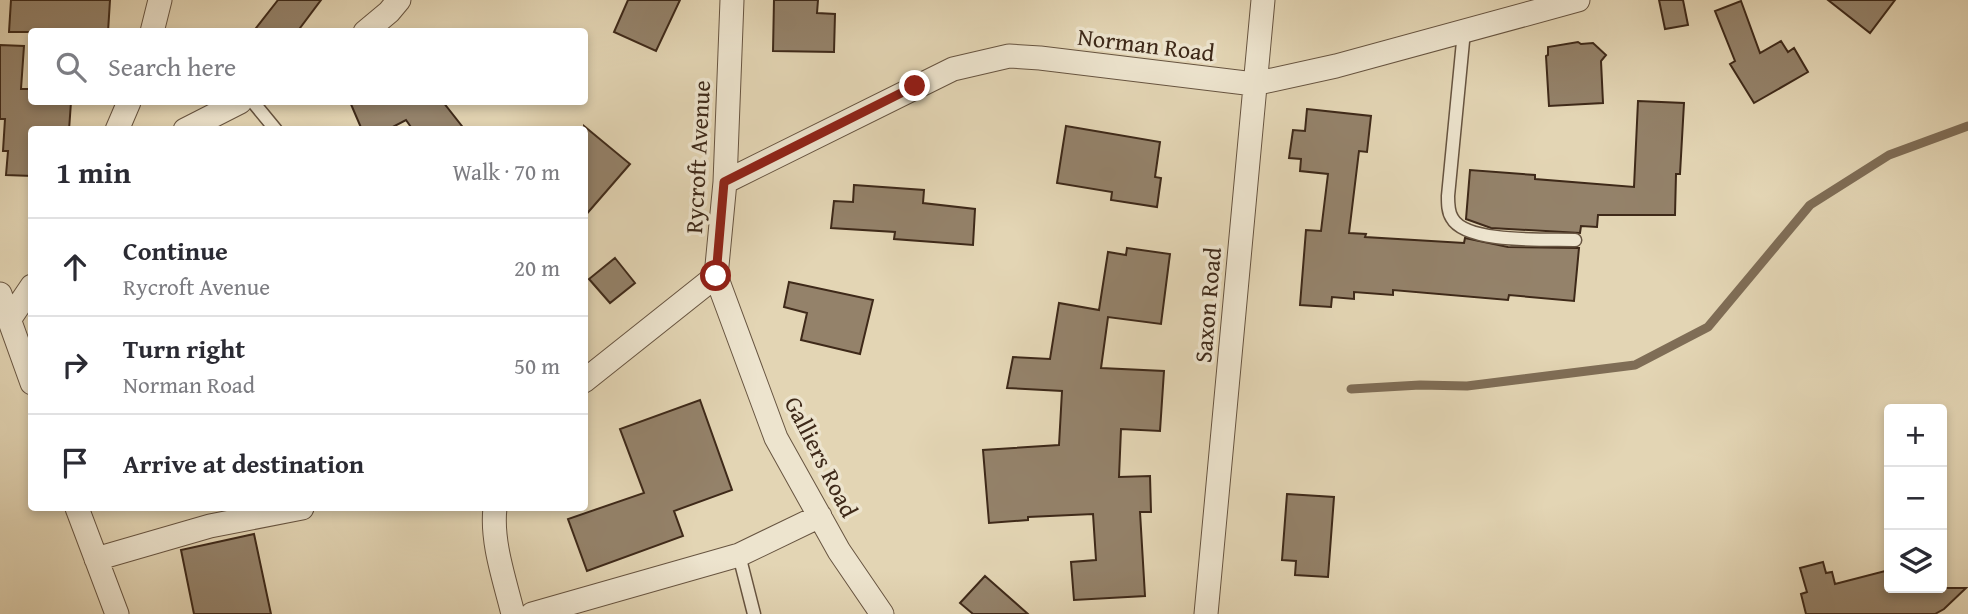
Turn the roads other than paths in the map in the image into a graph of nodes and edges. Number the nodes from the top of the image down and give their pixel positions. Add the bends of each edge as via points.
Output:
1 (160, 0) edge
2 (399, 0) edge
3 (732, 0) edge
4 (1263, 0) edge
5 (1578, 0) edge
6 (153, 28) edge
7 (370, 28) edge
8 (1464, 31) junction
9 (1254, 84) junction
10 (128, 105) edge
11 (234, 105) edge
12 (255, 105) edge
13 (119, 126) edge
14 (193, 126) edge
15 (273, 126) edge
16 (724, 182) junction
17 (1575, 240) dead end
18 (716, 276) junction
19 (28, 292) edge
20 (0, 294) edge
21 (9, 320) junction
22 (28, 372) edge
23 (588, 378) edge
24 (78, 511) edge
25 (287, 511) edge
26 (495, 511) edge
27 (820, 516) junction
28 (738, 555) junction
29 (96, 559) junction
30 (117, 614) edge
31 (513, 614) edge
32 (531, 614) edge
33 (754, 614) edge
34 (881, 614) edge
35 (1206, 614) edge

1 - 6 street
2 - 7 street
3 - 16 street, Rycroft Avenue
4 - 9 street, Saxon Road
5 - 8 street, Norman Road
8 - 9 street, Norman Road
8 - 17 lane via 1448,196 1451,218 1481,236
9 - 16 street, Norman Road via 1009,56 953,69
9 - 35 street, Saxon Road
10 - 13 street
11 - 14 street
12 - 15 lane
16 - 18 street, Rycroft Avenue
18 - 23 street
18 - 27 street, Galliers Road via 776,438
19 - 21 street
20 - 21 street
21 - 22 street
24 - 29 street
25 - 29 street via 211,526
26 - 31 street via 500,563
27 - 28 street
27 - 34 street, Galliers Road
28 - 32 street
28 - 33 lane
29 - 30 street

